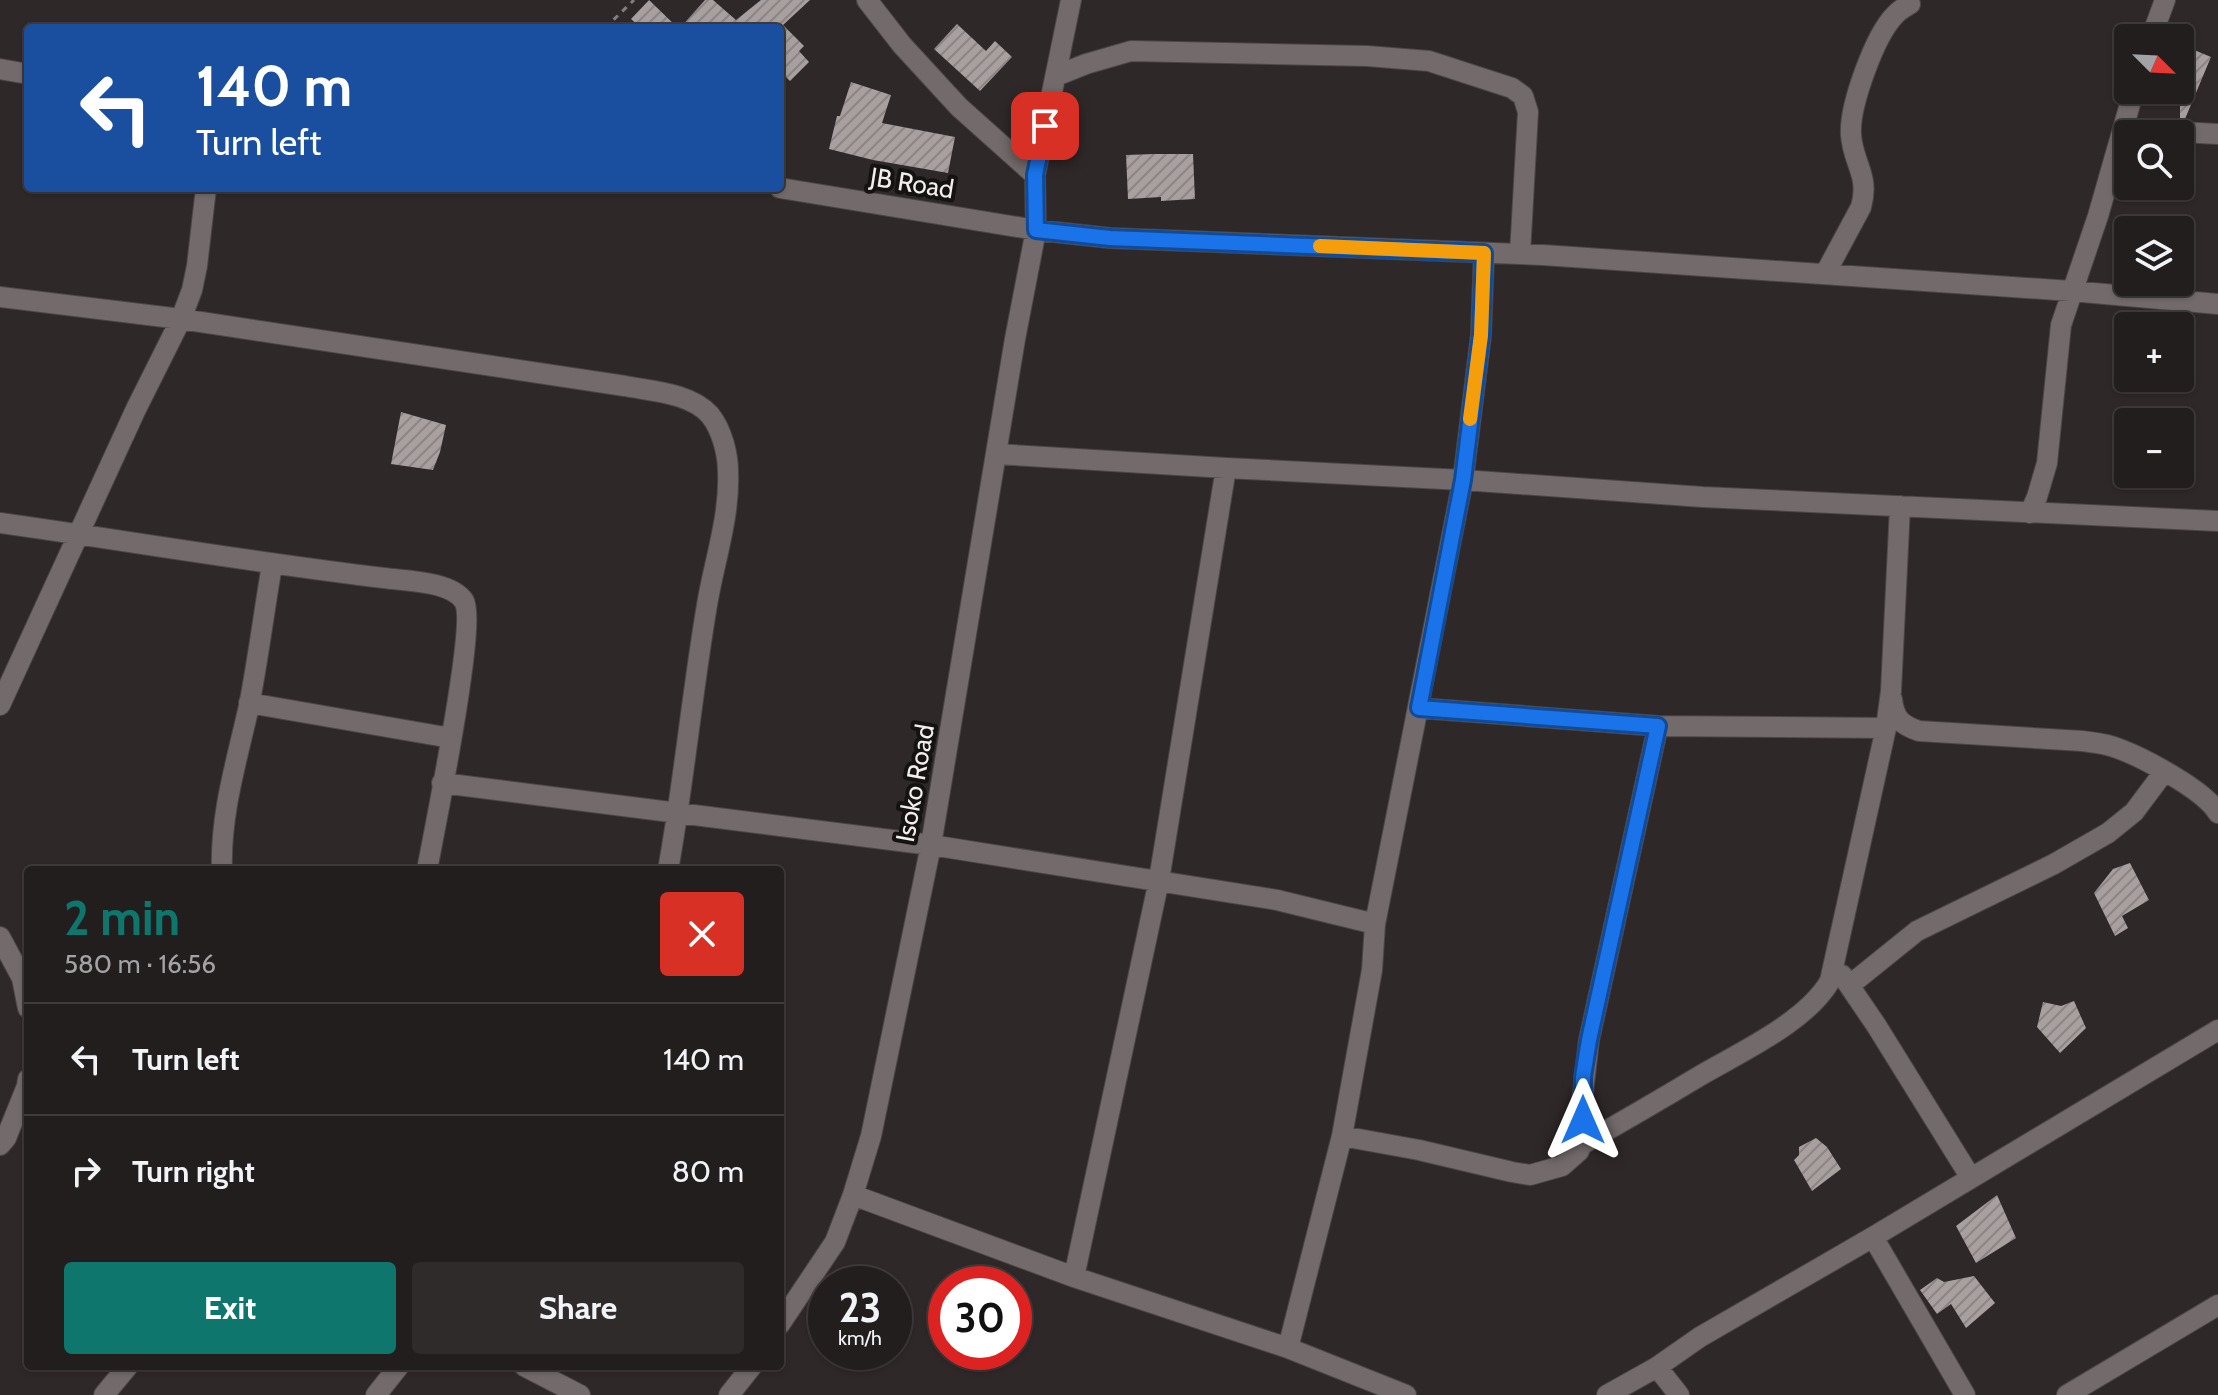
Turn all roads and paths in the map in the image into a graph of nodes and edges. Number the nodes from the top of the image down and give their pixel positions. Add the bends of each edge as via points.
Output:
1 (634, 0) edge
2 (867, 0) edge
3 (1071, 0) edge
4 (2165, 0) edge
5 (1910, 4) dead end
6 (609, 24) edge
7 (2156, 24) edge
8 (0, 69) edge
9 (24, 73) edge
10 (1056, 76) junction
11 (2194, 133) edge
12 (2218, 134) edge
13 (2114, 162) edge
14 (1035, 175) junction
15 (784, 189) edge
16 (206, 192) edge
17 (1036, 230) junction
18 (1484, 253) junction
19 (1520, 254) junction
20 (1825, 274) junction
21 (2071, 291) junction
22 (0, 297) edge
23 (2218, 304) edge
24 (181, 319) junction
25 (996, 454) junction
26 (1226, 468) junction
27 (1463, 480) junction
28 (1900, 506) junction
29 (2030, 513) junction
30 (2218, 521) edge
31 (0, 523) edge
32 (80, 534) junction
33 (272, 565) junction
34 (1891, 691) junction
35 (249, 703) junction
36 (0, 705) edge
37 (1419, 708) junction
38 (1658, 726) junction
39 (1886, 728) junction
40 (451, 738) junction
41 (2164, 772) junction
42 (442, 783) junction
43 (679, 812) junction
44 (2218, 813) edge
45 (931, 845) junction
46 (222, 866) edge
47 (428, 866) edge
48 (669, 866) edge
49 (1159, 880) junction
50 (1375, 924) junction
51 (0, 937) edge
52 (1834, 966) junction
53 (1850, 985) junction
54 (24, 988) edge
55 (2218, 1030) edge
56 (24, 1097) edge
57 (1342, 1136) junction
58 (0, 1145) edge
59 (1581, 1145) junction
60 (1971, 1178) junction
61 (853, 1195) junction
62 (1873, 1237) junction
63 (1074, 1277) junction
64 (2218, 1305) edge
65 (784, 1318) edge
66 (1288, 1348) junction
67 (1657, 1367) junction
68 (125, 1370) edge
69 (396, 1370) edge
70 (532, 1370) edge
71 (749, 1370) edge
72 (104, 1395) edge
73 (376, 1395) edge
74 (580, 1395) edge
75 (729, 1395) edge
76 (1406, 1395) edge
77 (1607, 1395) edge
78 (1679, 1395) edge
79 (1965, 1395) edge
80 (2067, 1395) edge

1 - 6 path
2 - 14 street via 959,107
3 - 10 street, Isoko Road
4 - 7 street
5 - 20 street via 1895,14 1874,46 1861,85 1851,137 1865,195
8 - 9 street
10 - 14 street, Isoko Road
10 - 19 street via 1131,51 1352,56 1429,61 1512,88 1523,96 1528,112
11 - 12 street
13 - 21 street
14 - 17 street, Isoko Road
15 - 17 street, JB Road
16 - 24 street via 197,266
17 - 18 street, JB Road via 1110,238
17 - 25 street, Isoko Road
18 - 19 street, JB Road
18 - 27 street via 1481,335
19 - 20 street, JB Road
20 - 21 street, JB Road
21 - 23 street, JB Road
21 - 29 street via 2058,338 2047,463
22 - 24 street
24 - 32 street
24 - 43 street via 625,386 692,402 710,415 725,444 728,473
25 - 26 street
25 - 45 street, Isoko Road
26 - 27 street
26 - 49 street
27 - 28 street
27 - 37 street
28 - 29 street
28 - 34 street
29 - 30 street
31 - 32 street
32 - 33 street
32 - 36 street
33 - 35 street
33 - 40 street via 424,583 458,595 468,617
34 - 39 street
34 - 41 street via 1899,721 1919,731 2106,744
35 - 40 street
35 - 46 street via 225,809
37 - 38 street
37 - 50 street
38 - 39 street
38 - 59 street via 1589,1040
39 - 52 street
40 - 42 street
41 - 44 street via 2206,798
41 - 53 street via 2134,812 2108,833 1917,931
42 - 43 street
42 - 47 street
43 - 45 street
43 - 48 street
45 - 49 street
45 - 61 street, Isoko Road via 871,1136
49 - 50 street
49 - 63 street
50 - 57 street via 1372,970
51 - 54 street
52 - 53 street
52 - 59 street via 1813,1005
53 - 60 street
55 - 60 street
56 - 58 street
57 - 59 street via 1530,1175 1562,1166
57 - 66 street
60 - 62 street
61 - 63 street
61 - 65 street, Isoko Road via 835,1242
62 - 67 street
62 - 79 street
63 - 66 street
64 - 80 street
66 - 76 street
67 - 77 street
67 - 78 street
68 - 72 street
69 - 73 street
70 - 74 street
71 - 75 street

